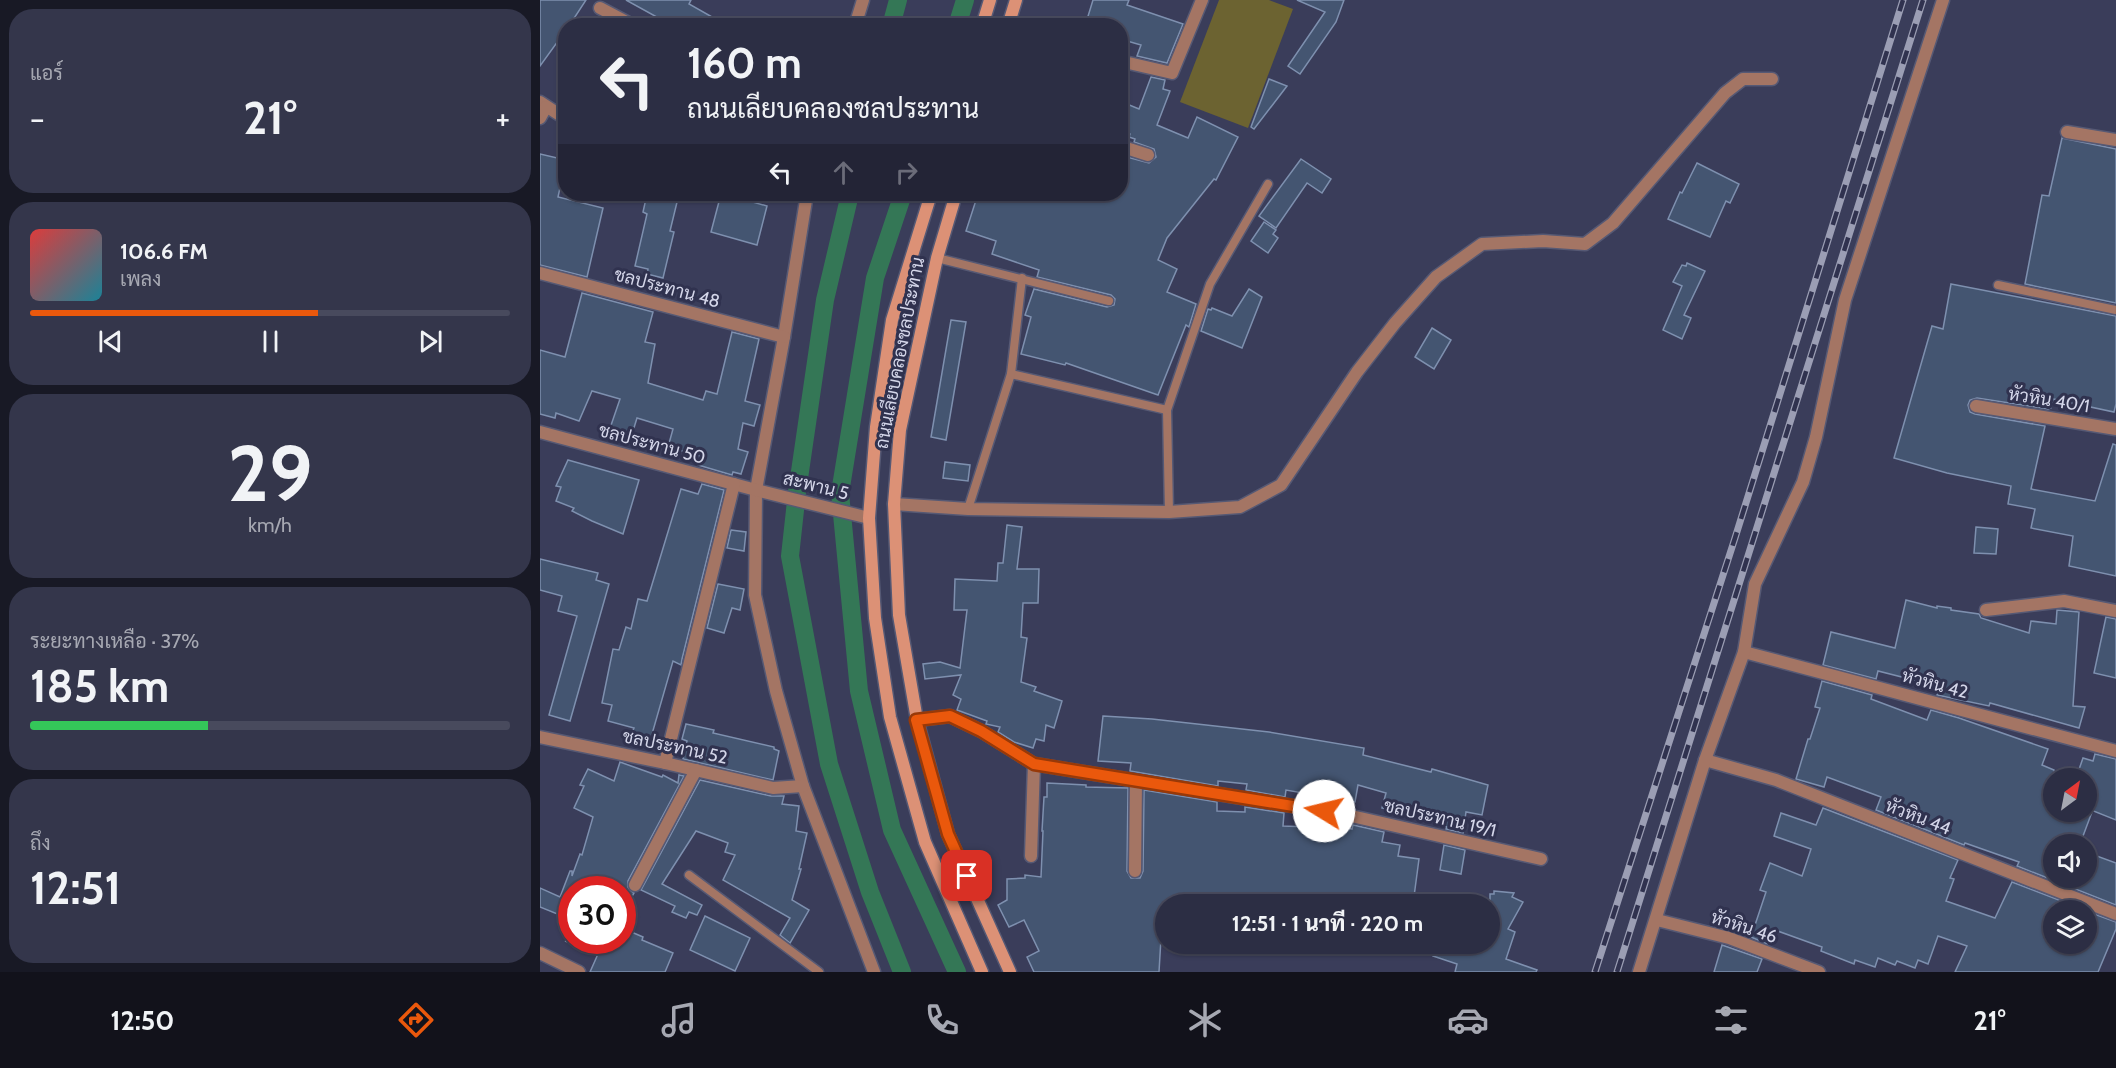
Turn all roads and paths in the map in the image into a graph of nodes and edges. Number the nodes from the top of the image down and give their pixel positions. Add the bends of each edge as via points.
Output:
1 (863, 0) edge
2 (990, 0) edge
3 (1016, 0) edge
4 (1202, 0) edge
5 (1943, 0) edge
6 (600, 8) dead end
7 (619, 18) edge
8 (857, 18) edge
9 (984, 18) edge
10 (1010, 18) edge
11 (1128, 63) edge
12 (1772, 79) dead end
13 (542, 109) edge
14 (558, 116) edge
15 (2067, 132) dead end
16 (2116, 140) edge
17 (1128, 149) edge
18 (1148, 156) dead end
19 (1268, 184) dead end
20 (806, 201) edge
21 (929, 201) edge
22 (955, 201) edge
23 (937, 258) junction
24 (540, 273) edge
25 (1022, 278) junction
26 (1998, 285) dead end
27 (1108, 301) dead end
28 (2116, 310) edge
29 (784, 337) junction
30 (1011, 374) junction
31 (1976, 406) dead end
32 (1167, 410) junction
33 (2116, 429) edge
34 (543, 433) edge
35 (540, 447) edge
36 (734, 484) junction
37 (756, 490) junction
38 (894, 504) junction
39 (968, 508) junction
40 (1169, 512) junction
41 (869, 518) junction
42 (1986, 610) dead end
43 (2116, 611) edge
44 (1744, 652) junction
45 (916, 720) junction
46 (540, 737) edge
47 (2116, 751) edge
48 (1705, 760) junction
49 (665, 763) junction
50 (1034, 764) junction
51 (696, 770) junction
52 (1136, 781) junction
53 (803, 786) junction
54 (1031, 856) dead end
55 (1541, 859) dead end
56 (1135, 871) dead end
57 (689, 875) dead end
58 (636, 883) edge
59 (2116, 914) edge
60 (1657, 920) junction
61 (540, 953) edge
62 (579, 972) edge
63 (819, 972) edge
64 (874, 972) edge
65 (982, 972) edge
66 (1010, 972) edge
67 (1640, 972) edge
68 (1819, 972) edge

1 - 8 street
2 - 9 street
3 - 10 street
4 - 11 street via 1172,73
5 - 44 street via 1845,300 1803,482 1755,584
6 - 7 street
12 - 40 street via 1743,79 1725,93 1613,223 1585,244 1482,244 1436,277 1357,372 1281,485 1240,507
13 - 14 street
15 - 16 street
17 - 18 street
19 - 32 lane via 1210,284
20 - 29 street
21 - 41 street, ถนนเลียบคลองชลประทาน via 892,320 876,427
22 - 23 street, ถนนเลียบคลองชลประทาน
23 - 25 lane
23 - 38 street, ถนนเลียบคลองชลประทาน via 900,430
24 - 29 street, ชลประทาน 48
25 - 27 lane
25 - 30 lane
26 - 28 lane
29 - 37 street
30 - 32 lane
30 - 39 lane
31 - 33 street, หัวหิน 40/1
32 - 40 lane
34 - 35 street
34 - 36 street, ชลประทาน 50
36 - 37 street, ชลประทาน 50
36 - 49 street
37 - 41 street, สะพาน 5
37 - 53 street via 755,595 776,691
38 - 39 street
38 - 45 street, ถนนเลียบคลองชลประทาน via 900,615
39 - 40 street
41 - 65 street, ถนนเลียบคลองชลประทาน via 875,618 890,717 925,842
42 - 43 street via 2064,601
44 - 47 street, หัวหิน 42
44 - 48 street
45 - 50 street, ชลประทาน 19/1 via 950,716
45 - 66 street, ถนนเลียบคลองชลประทาน via 948,834
46 - 49 street, ชลประทาน 52
48 - 59 street, หัวหิน 44 via 1776,780
48 - 60 street
49 - 51 street, ชลประทาน 52
50 - 52 street, ชลประทาน 19/1
50 - 54 street
51 - 53 street, ชลประทาน 52 via 773,788
51 - 58 street
52 - 55 street, ชลประทาน 19/1 via 1347,815
52 - 56 street
53 - 64 street
57 - 63 lane
60 - 67 street
60 - 68 street, หัวหิน 46 via 1729,938
61 - 62 street

